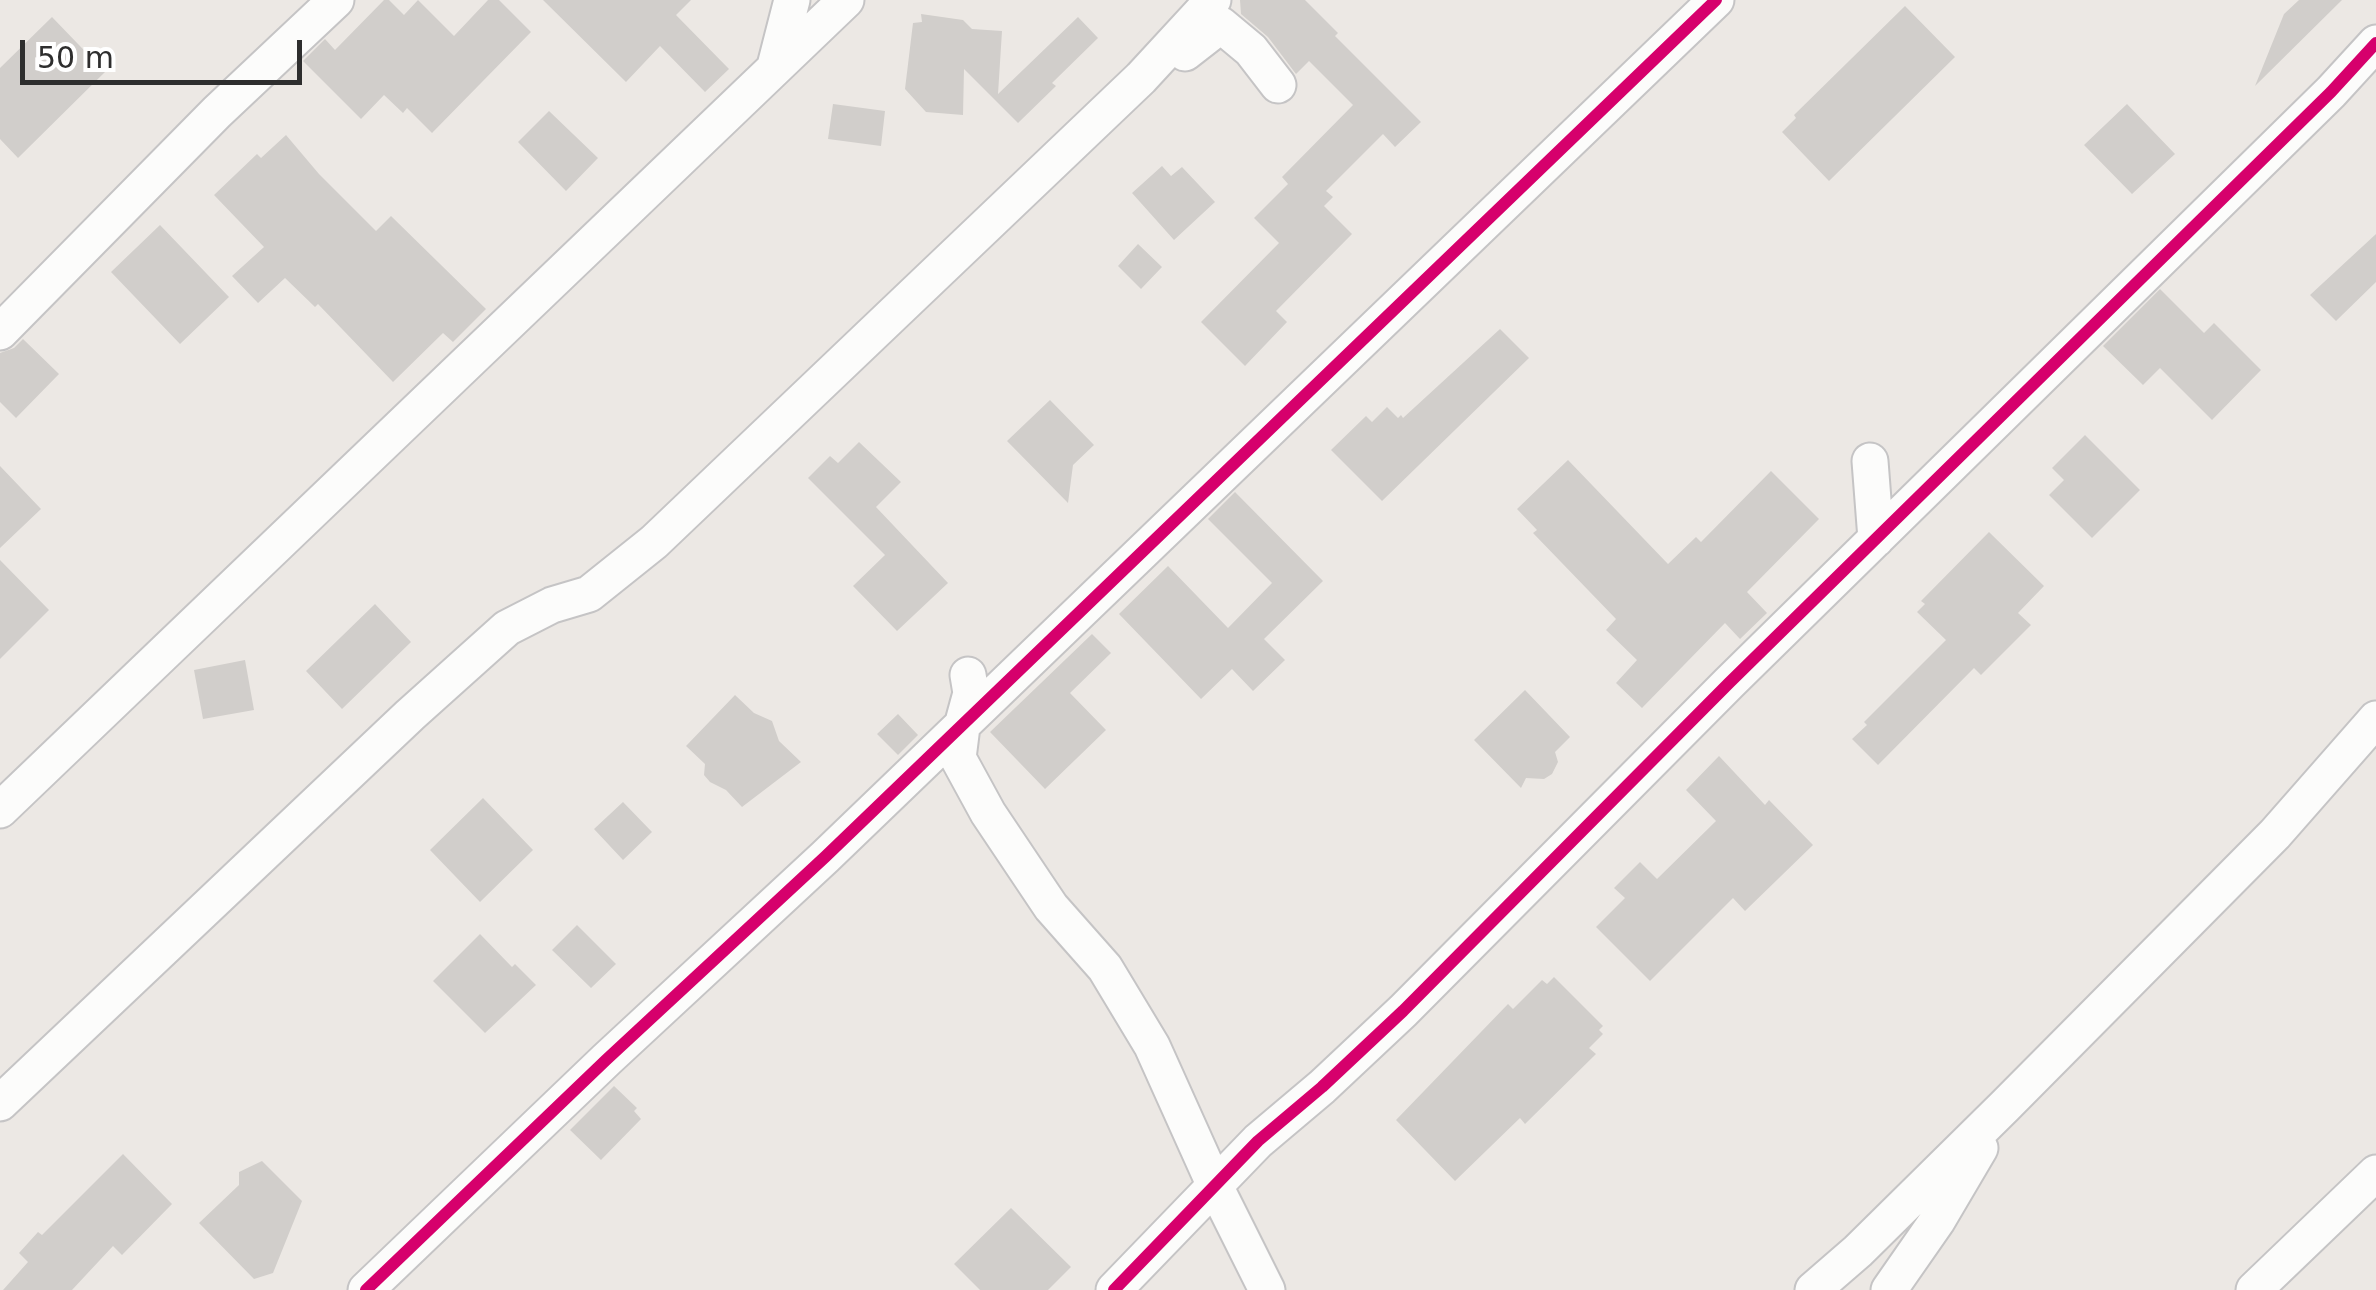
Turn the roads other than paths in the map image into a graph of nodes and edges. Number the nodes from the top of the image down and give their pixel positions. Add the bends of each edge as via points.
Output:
1 (336, 0) edge
2 (792, 0) edge
3 (846, 0) edge
4 (1213, 0) edge
5 (1716, 0) edge
6 (2376, 43) edge
7 (775, 66) junction
8 (1141, 78) junction
9 (1278, 85) dead end
10 (0, 332) edge
11 (1870, 461) dead end
12 (1876, 539) junction
13 (968, 675) dead end
14 (2376, 719) edge
15 (962, 726) junction
16 (0, 810) edge
17 (0, 1103) edge
18 (2005, 1106) junction
19 (2376, 1173) edge
20 (1215, 1186) junction
21 (366, 1290) edge
22 (1114, 1290) edge
23 (1268, 1290) edge
24 (1813, 1290) edge
25 (1889, 1290) edge
26 (2254, 1290) edge

1 - 10 street
2 - 7 street
3 - 7 street
4 - 8 street
5 - 15 street
6 - 12 street
7 - 16 street
8 - 9 street via 1221,25
8 - 17 street via 654,542 589,594 506,628
11 - 12 street
12 - 20 street via 1404,1011
13 - 15 street via 971,693
14 - 18 street via 2275,834
15 - 20 street via 958,758 988,813 1051,907 1105,968 1152,1046
15 - 21 street
18 - 24 street
18 - 25 street
19 - 26 street
20 - 22 street
20 - 23 street

